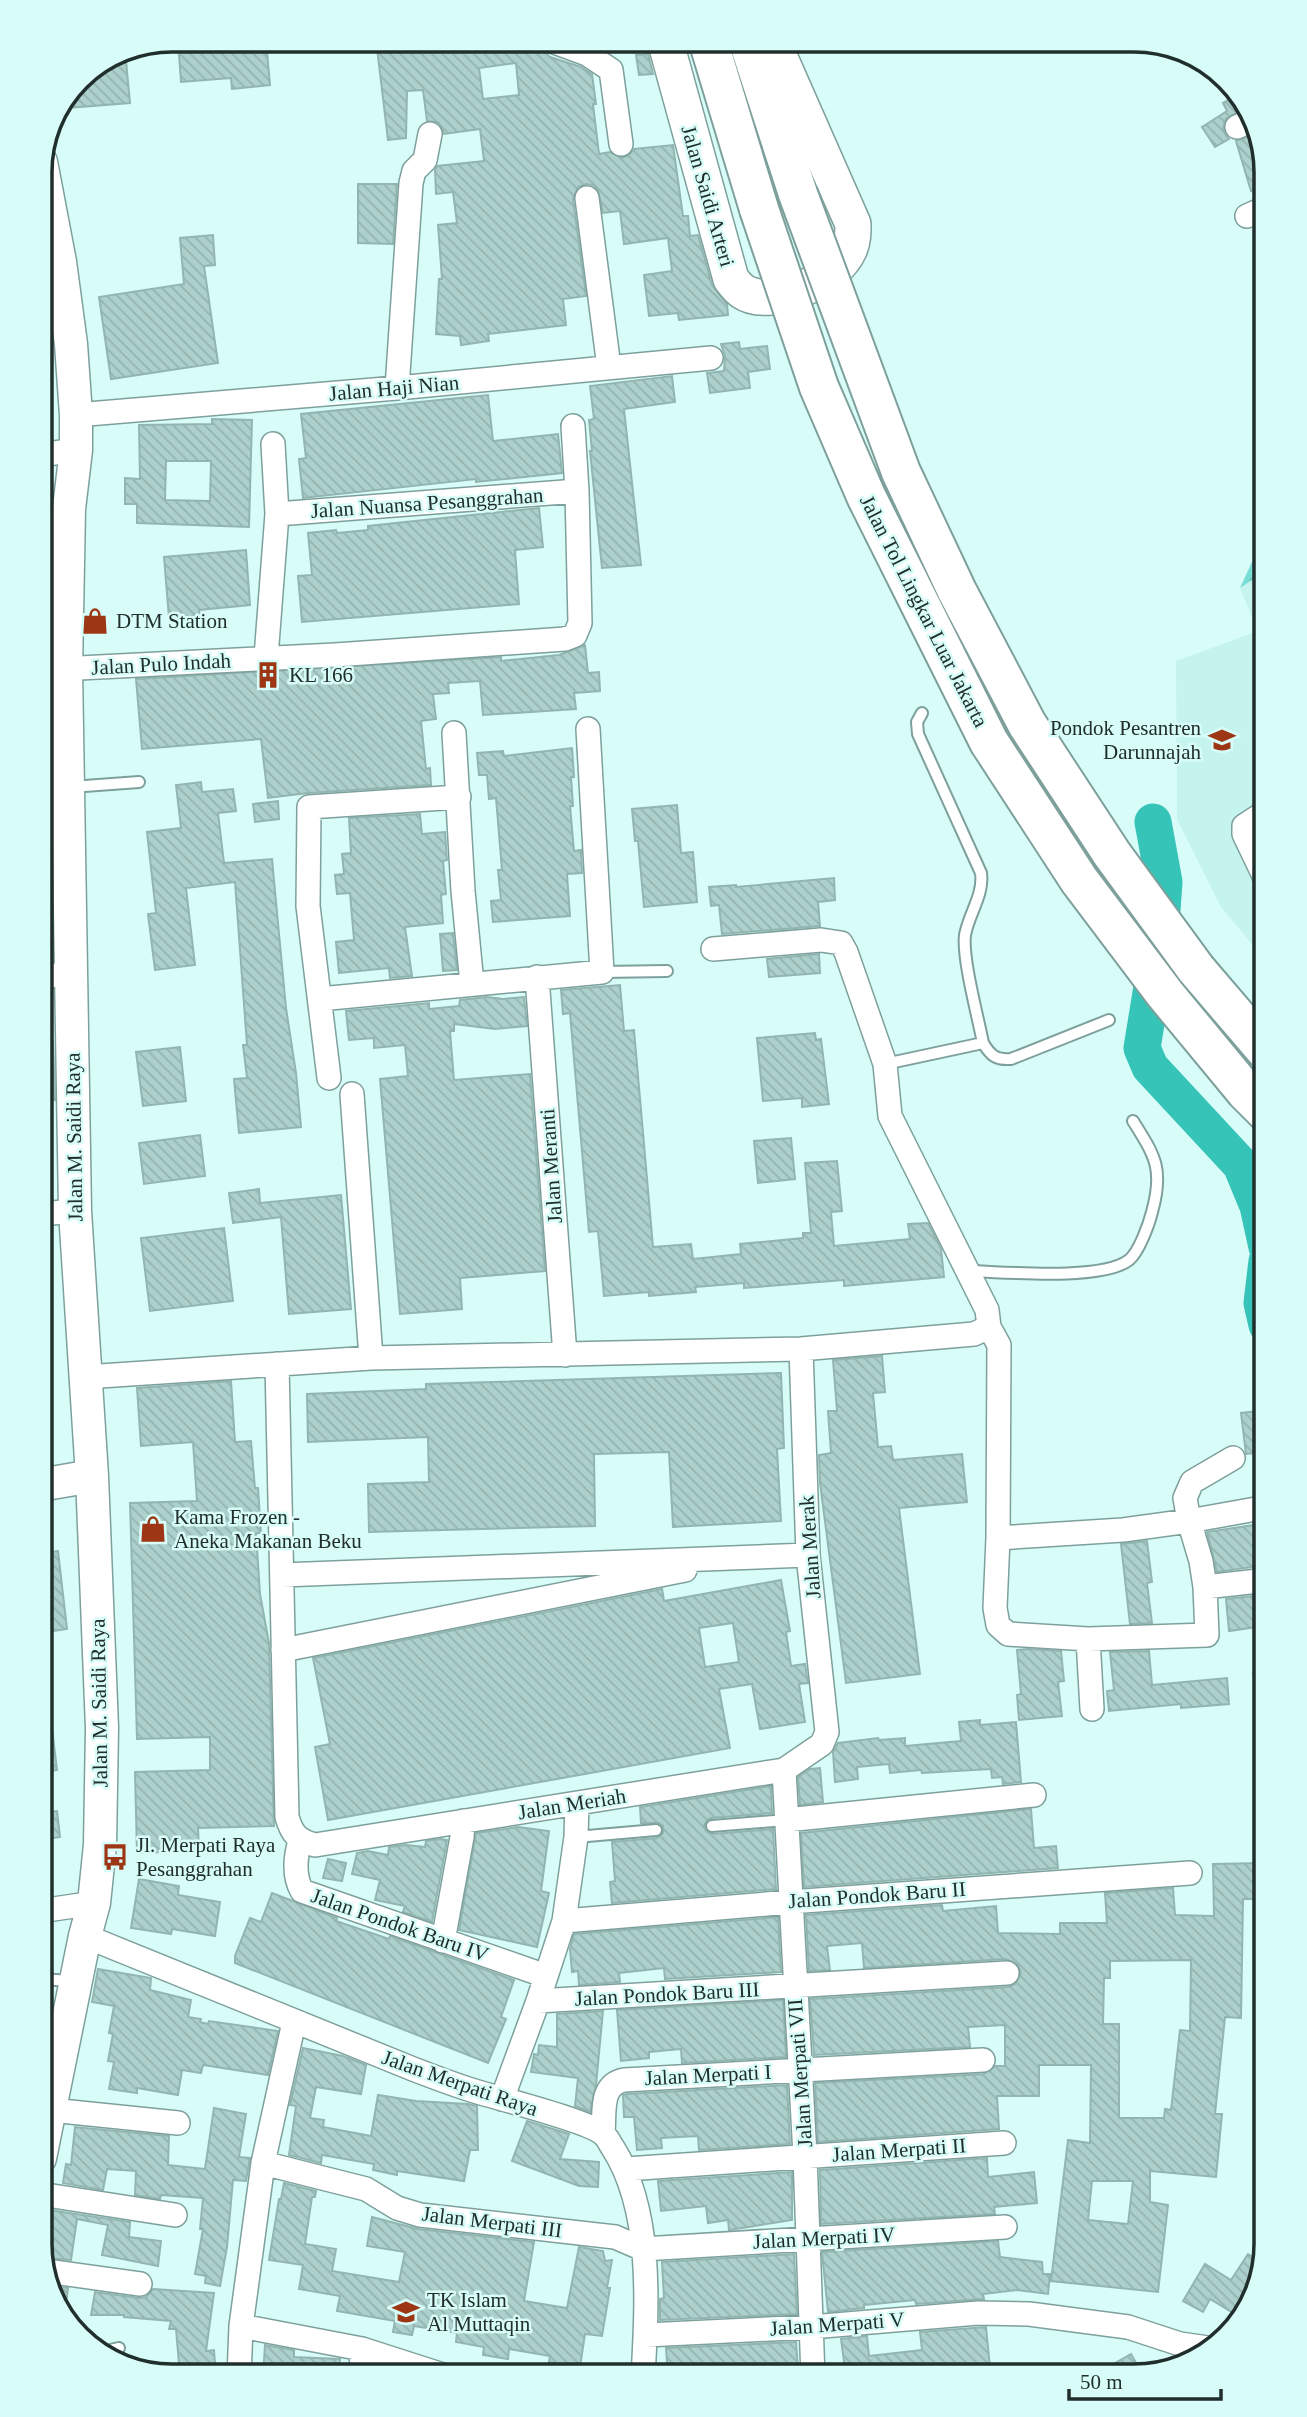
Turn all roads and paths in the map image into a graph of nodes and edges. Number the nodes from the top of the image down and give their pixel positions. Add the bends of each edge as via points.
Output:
1 (583, 52) edge
2 (668, 53) edge
3 (712, 53) edge
4 (752, 53) edge
5 (778, 53) edge
6 (430, 134) dead end
7 (621, 144) dead end
8 (587, 198) dead end
9 (53, 225) edge
10 (712, 358) dead end
11 (609, 367) junction
12 (397, 388) junction
13 (76, 415) junction
14 (573, 426) dead end
15 (273, 444) dead end
16 (76, 450) junction
17 (53, 453) edge
18 (577, 491) junction
19 (55, 510) edge
20 (277, 514) junction
21 (266, 657) junction
22 (53, 670) edge
23 (922, 713) dead end
24 (588, 729) dead end
25 (454, 733) dead end
26 (139, 782) dead end
27 (68, 787) junction
28 (458, 797) junction
29 (1254, 819) edge
30 (1254, 855) edge
31 (713, 949) dead end
32 (667, 971) dead end
33 (72, 972) junction
34 (602, 972) junction
35 (53, 976) edge
36 (537, 977) junction
37 (472, 984) junction
38 (320, 999) junction
39 (1109, 1020) dead end
40 (1254, 1037) edge
41 (983, 1043) junction
42 (885, 1064) junction
43 (329, 1078) dead end
44 (352, 1094) dead end
45 (1254, 1101) edge
46 (1133, 1121) dead end
47 (75, 1211) junction
48 (52, 1213) edge
49 (969, 1271) junction
50 (989, 1327) junction
51 (801, 1349) junction
52 (565, 1355) junction
53 (371, 1358) junction
54 (277, 1364) junction
55 (85, 1377) junction
56 (1233, 1458) dead end
57 (92, 1476) junction
58 (52, 1483) edge
59 (1254, 1509) edge
60 (1189, 1521) junction
61 (998, 1538) junction
62 (808, 1555) junction
63 (716, 1558) junction
64 (282, 1575) junction
65 (1254, 1581) edge
66 (1205, 1587) junction
67 (1088, 1639) junction
68 (283, 1650) junction
69 (1092, 1709) dead end
70 (822, 1744) joint
71 (784, 1770) junction
72 (1034, 1795) dead end
73 (577, 1803) junction
74 (786, 1820) junction
75 (463, 1821) junction
76 (712, 1826) dead end
77 (656, 1830) dead end
78 (576, 1836) junction
79 (307, 1843) junction
80 (1190, 1873) dead end
81 (790, 1902) junction
82 (94, 1903) junction
83 (52, 1909) edge
84 (564, 1921) junction
85 (85, 1936) junction
86 (443, 1941) junction
87 (1007, 1973) dead end
88 (546, 1976) junction
89 (52, 1980) edge
90 (76, 1981) junction
91 (794, 1987) junction
92 (538, 2001) junction
93 (294, 2022) junction
94 (983, 2060) dead end
95 (800, 2069) junction
96 (52, 2080) edge
97 (52, 2094) edge
98 (502, 2099) junction
99 (178, 2123) dead end
100 (603, 2133) junction
101 (1004, 2143) dead end
102 (806, 2156) junction
103 (263, 2163) junction
104 (626, 2169) junction
105 (52, 2196) edge
106 (175, 2215) dead end
107 (1005, 2227) dead end
108 (808, 2239) junction
109 (643, 2249) junction
110 (56, 2272) edge
111 (140, 2284) dead end
112 (241, 2326) junction
113 (811, 2327) junction
114 (646, 2335) junction
115 (1198, 2346) edge
116 (119, 2348) dead end
117 (115, 2349) edge
118 (362, 2349) junction
119 (239, 2364) edge
120 (361, 2364) edge
121 (410, 2364) edge
122 (644, 2364) edge
123 (812, 2364) edge

1 - 7 street via 611,70
2 - 5 main road, Jalan Saidi Arteri via 731,279 743,292 759,296 793,293 815,284 843,261 853,238 853,224
3 - 45 highway, Jalan Tol Lingkar Luar Jakarta, bridge via 819,387 866,496 989,741 1079,880
4 - 40 highway, Jalan Tol Lingkar Luar Jakarta, bridge via 798,194 901,472 957,591 1027,724 1111,854 1196,969
6 - 12 street via 425,160 414,171 411,183
8 - 11 street
9 - 13 street, Jalan M. Saidi Raya
10 - 11 street, Jalan Haji Nian
11 - 12 street, Jalan Haji Nian
12 - 13 street, Jalan Haji Nian
13 - 16 street, Jalan M. Saidi Raya
14 - 18 street
15 - 20 street
16 - 17 street
16 - 19 street, Jalan M. Saidi Raya
18 - 20 street, Jalan Nuansa Pesanggrahan
18 - 21 street, Jalan Pulo Indah via 580,623 575,635
19 - 22 street, Jalan M. Saidi Raya
20 - 21 street
21 - 22 street, Jalan Pulo Indah
22 - 27 street, Jalan M. Saidi Raya
23 - 41 lane via 918,734 981,873 983,885 965,935
24 - 34 street
25 - 28 street
26 - 27 lane
27 - 33 street, Jalan M. Saidi Raya
28 - 37 street
28 - 38 street via 309,807 308,906
29 - 30 street via 1244,826 1244,834
31 - 42 street via 821,940 841,943
32 - 34 lane
33 - 35 street
33 - 47 street, Jalan M. Saidi Raya
34 - 36 street
36 - 37 street
36 - 52 street, Jalan Meranti
37 - 38 street
38 - 43 street
39 - 41 lane via 1011,1059 992,1056
41 - 42 lane
42 - 49 street via 890,1116
44 - 53 street
46 - 49 lane via 1158,1168 1148,1226 1131,1259 1114,1268 1088,1272
47 - 48 street
47 - 55 street, Jalan M. Saidi Raya
49 - 50 street via 987,1310
50 - 51 street via 974,1334
50 - 61 street via 999,1346
51 - 52 street
51 - 62 street, Jalan Merak
52 - 53 street
53 - 54 street
54 - 55 street
54 - 64 street
55 - 57 street, Jalan M. Saidi Raya
56 - 60 street via 1192,1482 1185,1498
57 - 58 street
57 - 82 street, Jalan M. Saidi Raya via 102,1728
59 - 60 street
60 - 61 street
60 - 66 street
61 - 67 street via 994,1595 998,1625 1008,1634
62 - 63 street
62 - 70 street, Jalan Merak via 827,1732
63 - 64 street
63 - 68 street via 663,1575
64 - 68 street
65 - 66 street
66 - 67 street via 1208,1635
67 - 69 street
68 - 79 street via 287,1817 291,1832
70 - 71 street, Jalan Meriah
71 - 73 street, Jalan Meriah
71 - 74 street, Jalan Merpati VII
72 - 74 street
73 - 75 street, Jalan Meriah
73 - 78 street
74 - 76 lane
74 - 81 street, Jalan Merpati VII
75 - 79 street, Jalan Meriah
75 - 86 street
77 - 78 lane
78 - 84 street
79 - 86 street, Jalan Pondok Baru IV via 296,1856 302,1891
80 - 81 street, Jalan Pondok Baru II
81 - 84 street, Jalan Pondok Baru II
81 - 91 street, Jalan Merpati VII
82 - 83 street
82 - 85 street, Jalan M. Saidi Raya
84 - 88 street
85 - 90 street, Jalan M. Saidi Raya
85 - 93 street, Jalan Merpati Raya
86 - 88 street, Jalan Pondok Baru IV
87 - 91 street, Jalan Pondok Baru III
88 - 92 street
89 - 90 lane
90 - 96 street, Jalan M. Saidi Raya
91 - 92 street, Jalan Pondok Baru III
91 - 95 street, Jalan Merpati VII
92 - 98 street
93 - 98 street, Jalan Merpati Raya
93 - 103 street
94 - 95 street, Jalan Merpati I
95 - 100 street, Jalan Merpati I via 616,2081 606,2092
95 - 102 street, Jalan Merpati VII
97 - 99 street
98 - 100 street, Jalan Merpati Raya
100 - 104 street
101 - 102 street, Jalan Merpati II
102 - 104 street, Jalan Merpati II
102 - 108 street, Jalan Merpati VII
103 - 109 street, Jalan Merpati III via 366,2189 419,2215 615,2238
103 - 112 street
104 - 109 street
105 - 106 street
107 - 108 street, Jalan Merpati IV
108 - 109 street, Jalan Merpati IV
108 - 113 street, Jalan Merpati VII
109 - 114 street
110 - 111 street
112 - 118 street
112 - 119 street
113 - 114 street, Jalan Merpati V
113 - 115 street, Jalan Merpati V via 978,2313 1029,2314 1128,2327
113 - 123 street, Jalan Merpati VII
114 - 122 street
116 - 117 lane
118 - 120 street
118 - 121 street

